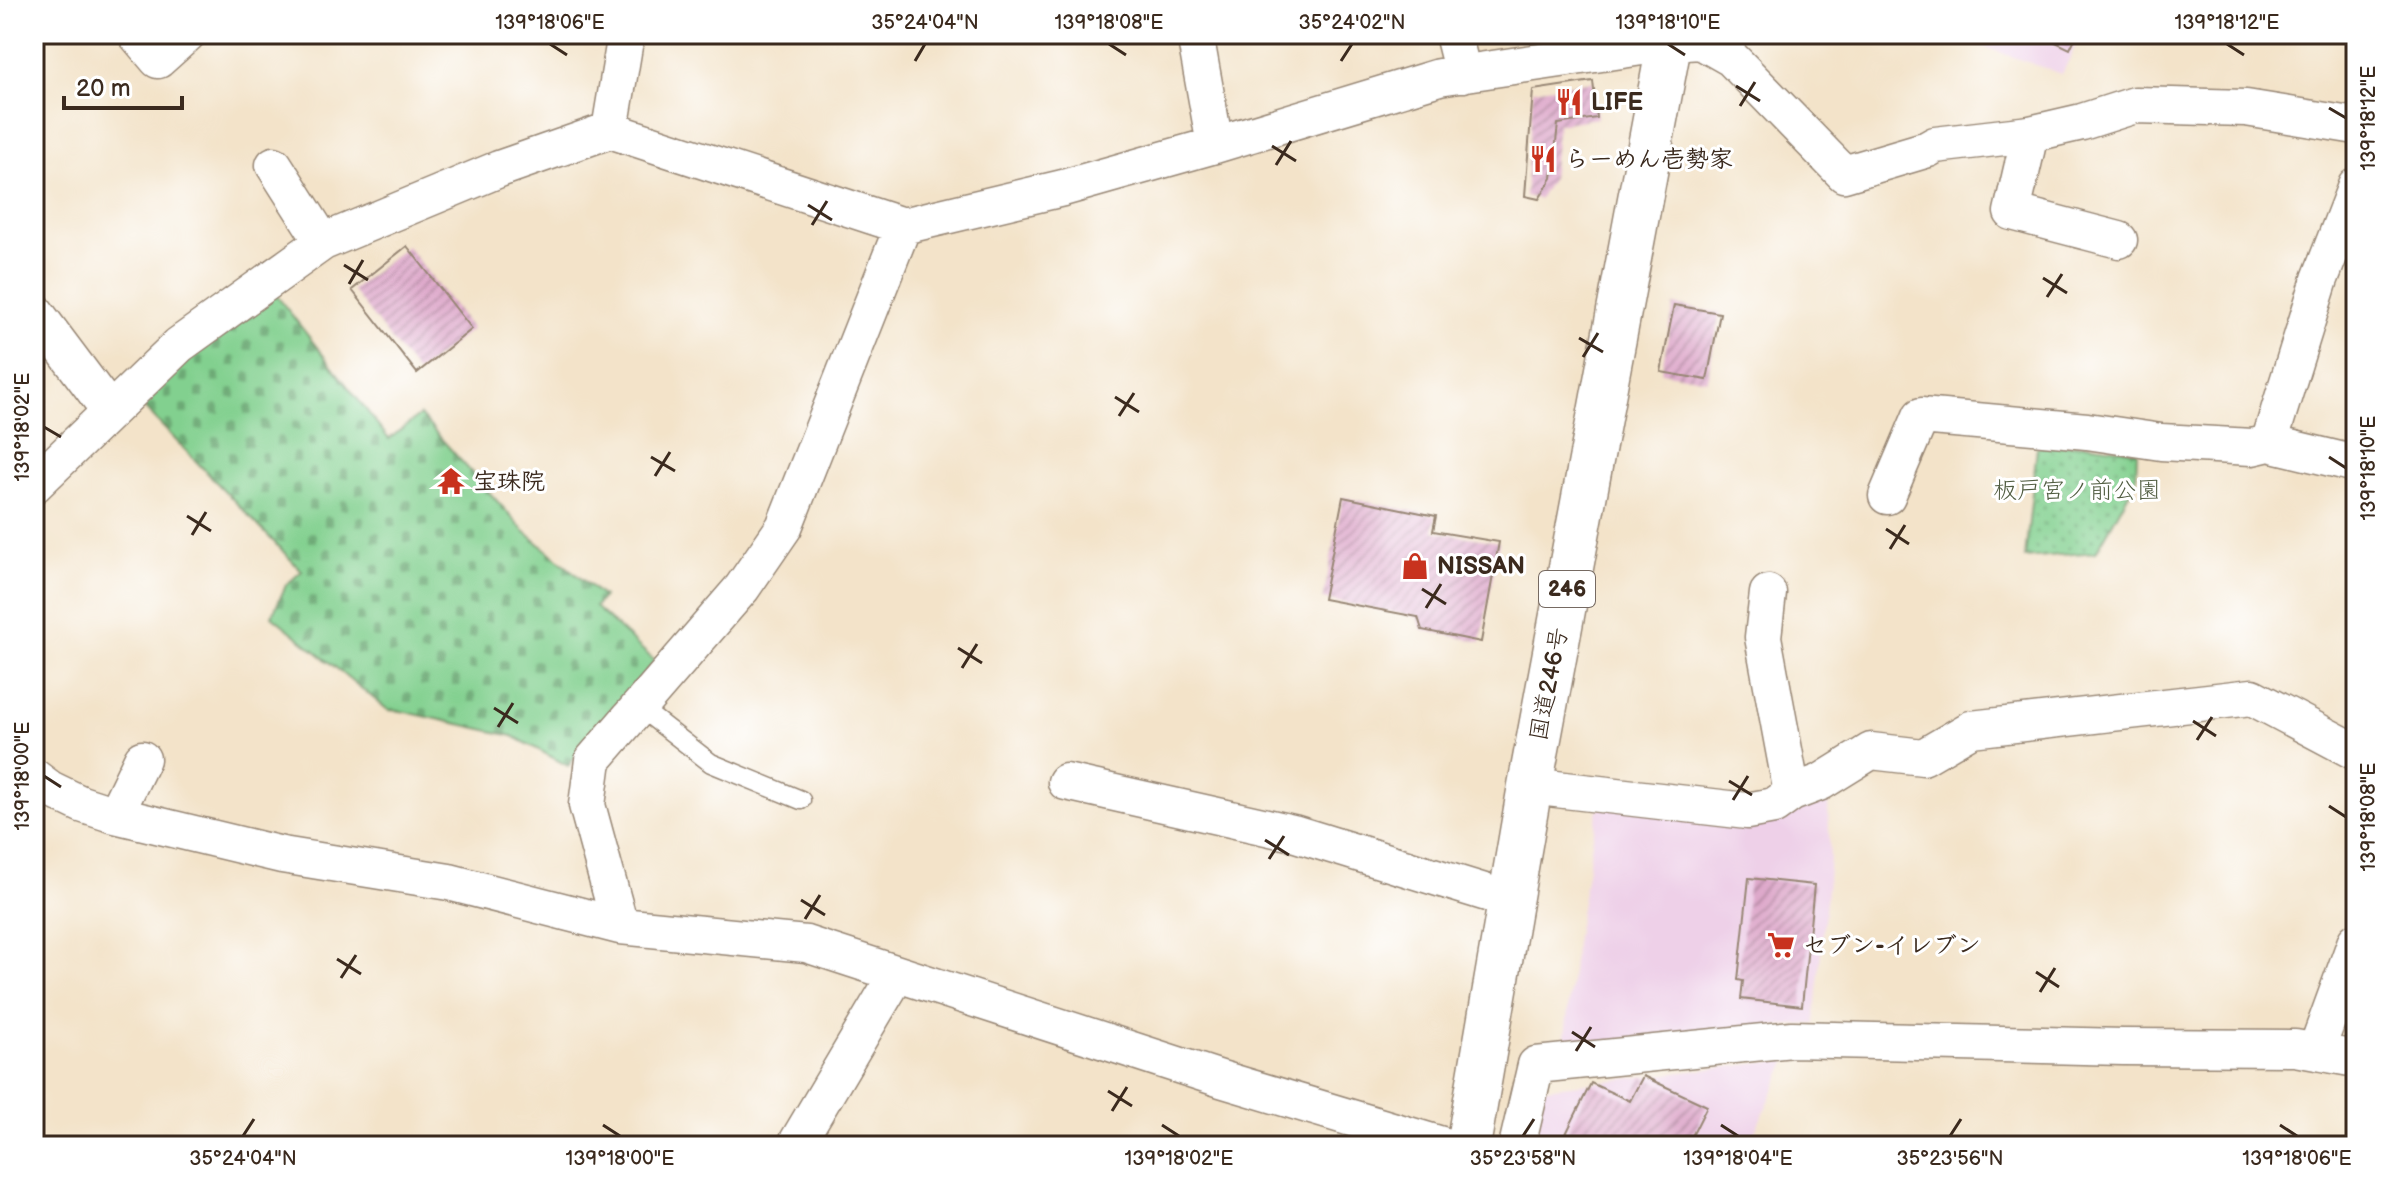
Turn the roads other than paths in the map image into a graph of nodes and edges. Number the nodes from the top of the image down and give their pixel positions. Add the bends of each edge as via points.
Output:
1 (136, 34) edge
2 (187, 34) edge
3 (626, 34) edge
4 (1195, 34) edge
5 (1453, 34) edge
6 (1670, 39) edge
7 (1463, 74) junction
8 (2354, 119) edge
9 (610, 130) junction
10 (2030, 134) junction
11 (1215, 145) junction
12 (274, 165) dead end
13 (2356, 186) edge
14 (903, 226) junction
15 (2119, 240) dead end
16 (323, 242) junction
17 (34, 310) edge
18 (109, 410) junction
19 (2269, 443) junction
20 (2356, 464) edge
21 (34, 485) edge
22 (1887, 496) dead end
23 (1768, 593) dead end
24 (639, 707) junction
25 (2356, 752) edge
26 (142, 759) dead end
27 (1066, 782) dead end
28 (1530, 786) junction
29 (1792, 793) junction
30 (39, 794) edge
31 (801, 800) dead end
32 (115, 815) junction
33 (1510, 900) junction
34 (620, 926) junction
35 (2356, 941) edge
36 (897, 974) junction
37 (2316, 1051) junction
38 (2356, 1059) edge
39 (795, 1146) edge
40 (1445, 1146) edge
41 (1468, 1146) edge
42 (1517, 1146) edge

1 - 2 street via 158,60
3 - 9 street
4 - 11 street
5 - 7 street
6 - 7 street
6 - 10 street via 1701,41 1731,58 1844,174 1935,145
6 - 28 highway, 国道246号 / 246
7 - 11 street
8 - 10 street via 2246,108 2135,105
9 - 14 street
9 - 16 street via 499,169
10 - 15 street via 2012,212
11 - 14 street
12 - 16 street
13 - 19 street via 2320,279
14 - 24 street via 784,527 742,588
16 - 18 street via 179,345
17 - 18 street
18 - 21 street
19 - 20 street
19 - 22 street via 2252,447 2161,442 1921,416
23 - 29 street via 1763,637
24 - 31 lane via 711,763
24 - 34 street via 593,760 587,805
25 - 29 street via 2252,697 1971,729 1923,757 1871,751
26 - 32 street
27 - 33 street via 1293,833
28 - 29 street via 1747,811 1774,806
28 - 33 highway, 国道246号 / 246
30 - 32 street
32 - 34 street via 282,855 449,882
33 - 41 highway, 国道246号 / 246
34 - 36 street via 806,944
35 - 37 street
36 - 39 street
36 - 40 street
37 - 38 street
37 - 42 street via 1792,1039 1536,1065

